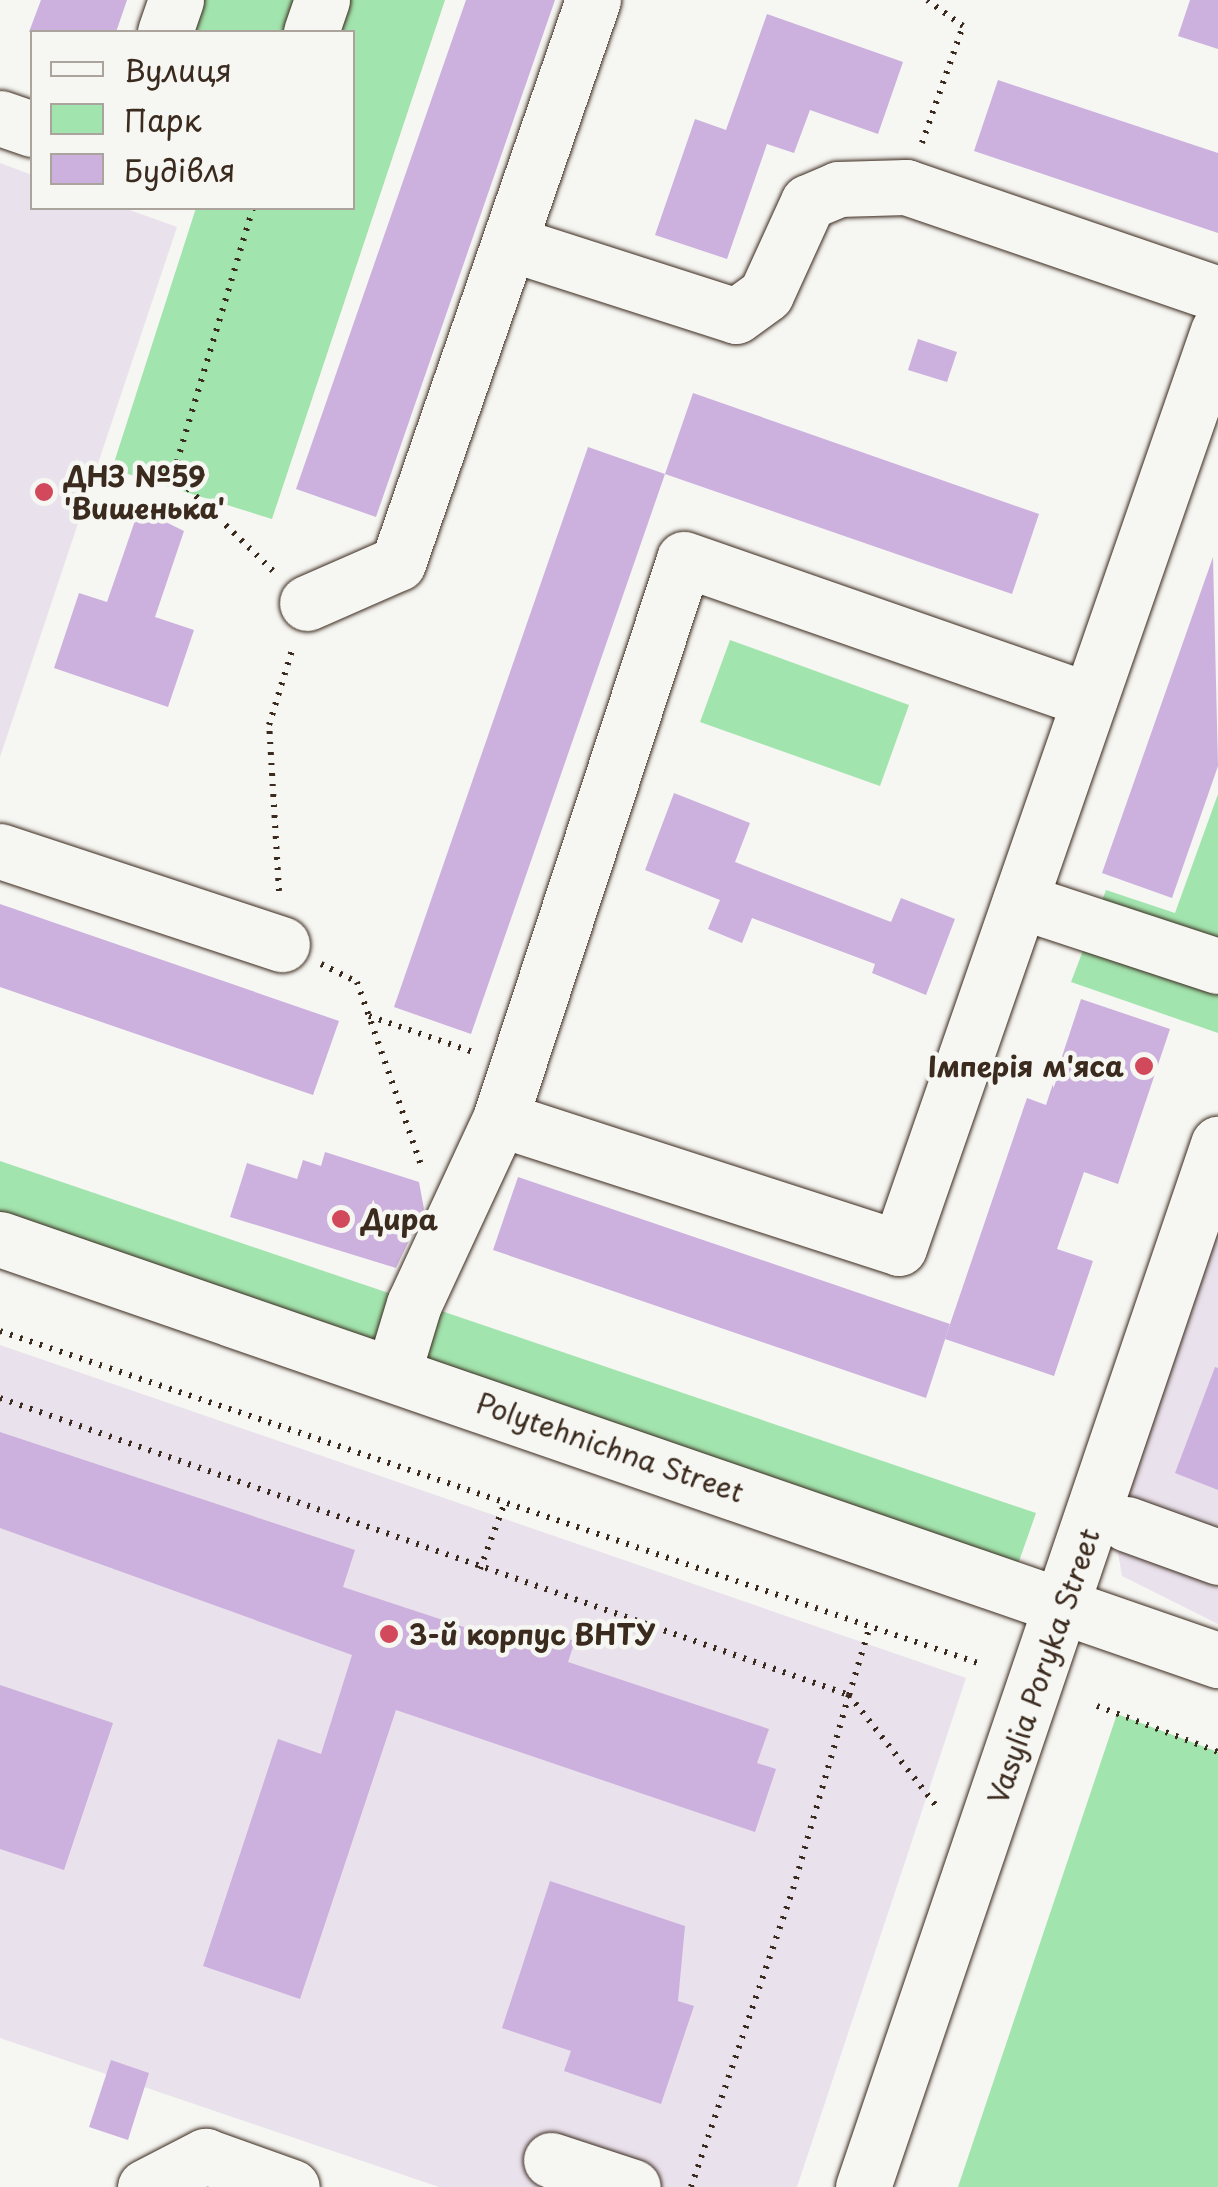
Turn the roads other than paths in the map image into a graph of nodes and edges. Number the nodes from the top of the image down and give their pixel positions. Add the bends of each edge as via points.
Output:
1 (176, 0) edge
2 (322, 0) edge
3 (593, 0) edge
4 (166, 30) edge
5 (312, 30) edge
6 (0, 118) edge
7 (30, 128) edge
8 (508, 242) junction
9 (1218, 294) edge
10 (1218, 332) edge
11 (307, 604) road end
12 (1090, 700) junction
13 (0, 851) edge
14 (1020, 901) junction
15 (282, 944) road end
16 (1218, 966) edge
17 (500, 1119) junction
18 (1215, 1157) edge
19 (0, 1239) edge
20 (392, 1373) junction
21 (1127, 1524) dead end
22 (1218, 1557) edge
23 (1064, 1601) junction
24 (1218, 1660) edge
25 (551, 2160) dead end
26 (145, 2187) edge
27 (292, 2187) edge
28 (633, 2187) edge
29 (863, 2187) edge

1 - 4 street
2 - 5 street
3 - 8 street
6 - 7 street
8 - 9 street via 736,316 766,294 808,202 838,189 906,187
8 - 11 street via 398,563
10 - 12 street
12 - 14 street
12 - 17 street via 684,559
13 - 15 street
14 - 16 street
14 - 17 street via 899,1248
17 - 20 street
18 - 23 street, Vasylia Poryka Street
19 - 20 street, Polytehnichna Street
20 - 23 street, Polytehnichna Street
21 - 22 street
23 - 24 street, Polytehnichna Street
23 - 29 street, Vasylia Poryka Street
25 - 28 street
26 - 27 street via 205,2156

